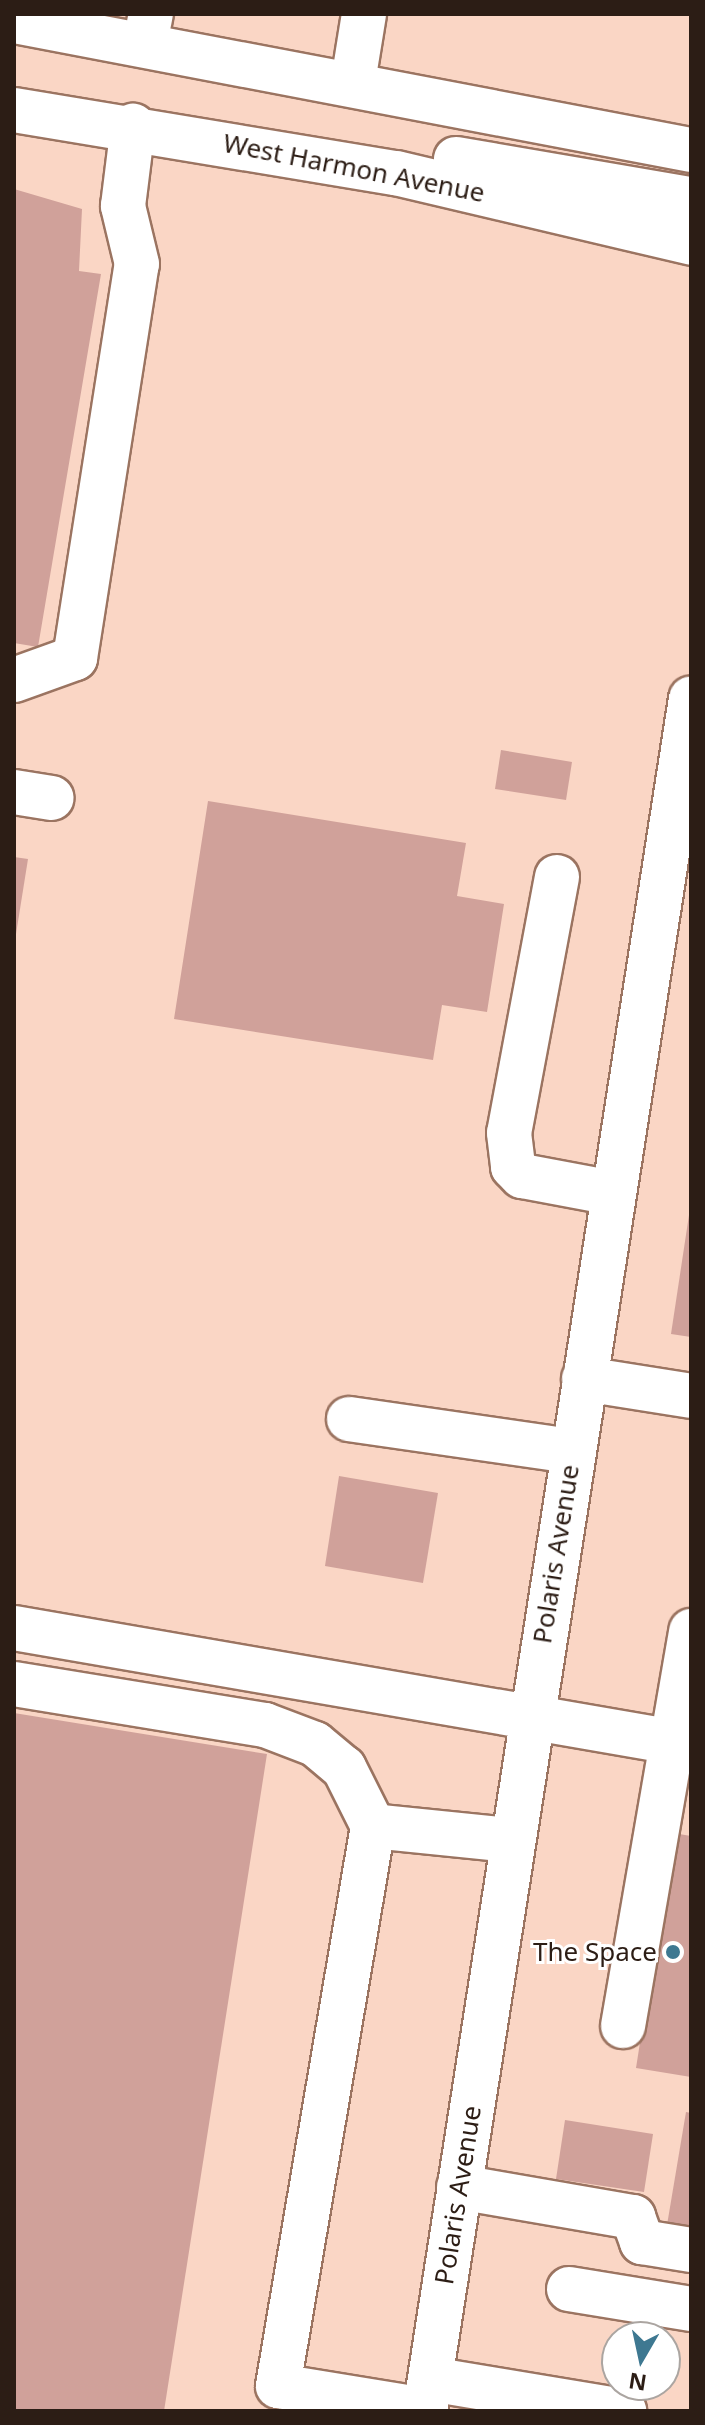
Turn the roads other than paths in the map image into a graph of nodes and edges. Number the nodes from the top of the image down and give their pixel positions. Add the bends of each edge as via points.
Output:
1 (364, 14) edge
2 (14, 21) edge
3 (148, 29) edge
4 (353, 82) junction
5 (14, 110) edge
6 (133, 126) junction
7 (691, 150) edge
8 (278, 152) junction
9 (691, 199) edge
10 (691, 243) edge
11 (14, 680) edge
12 (689, 723) edge
13 (681, 832) edge
14 (557, 877) dead end
15 (613, 1193) junction
16 (584, 1379) junction
17 (691, 1396) edge
18 (349, 1419) dead end
19 (572, 1451) junction
20 (14, 1628) edge
21 (690, 1642) edge
22 (14, 1684) edge
23 (530, 1718) junction
24 (682, 1743) edge
25 (373, 1826) junction
26 (511, 1840) junction
27 (623, 2026) dead end
28 (459, 2187) junction
29 (691, 2250) edge
30 (569, 2289) dead end
31 (691, 2309) edge
32 (276, 2399) edge
33 (427, 2400) edge
34 (577, 2407) edge
35 (624, 2411) edge

1 - 4 street
2 - 3 street
3 - 4 street
4 - 7 street
5 - 6 street, West Harmon Avenue
6 - 8 street, West Harmon Avenue
6 - 11 street via 123,206 137,264 75,658
8 - 9 street via 463,159
8 - 10 street, West Harmon Avenue
12 - 13 street, Polaris Avenue
13 - 15 street, Polaris Avenue
14 - 15 street via 509,1133 513,1167 522,1176
15 - 16 street, Polaris Avenue
16 - 17 street
16 - 19 street, Polaris Avenue
18 - 19 street
19 - 23 street, Polaris Avenue
20 - 23 street
21 - 24 street
22 - 25 street via 265,1725 315,1744 344,1768
23 - 24 street
23 - 26 street, Polaris Avenue
24 - 27 street
25 - 26 street
25 - 32 street
26 - 28 street, Polaris Avenue
28 - 29 street via 633,2217 642,2242
28 - 33 street, Polaris Avenue
30 - 31 street
32 - 33 street
33 - 34 street
34 - 35 street

